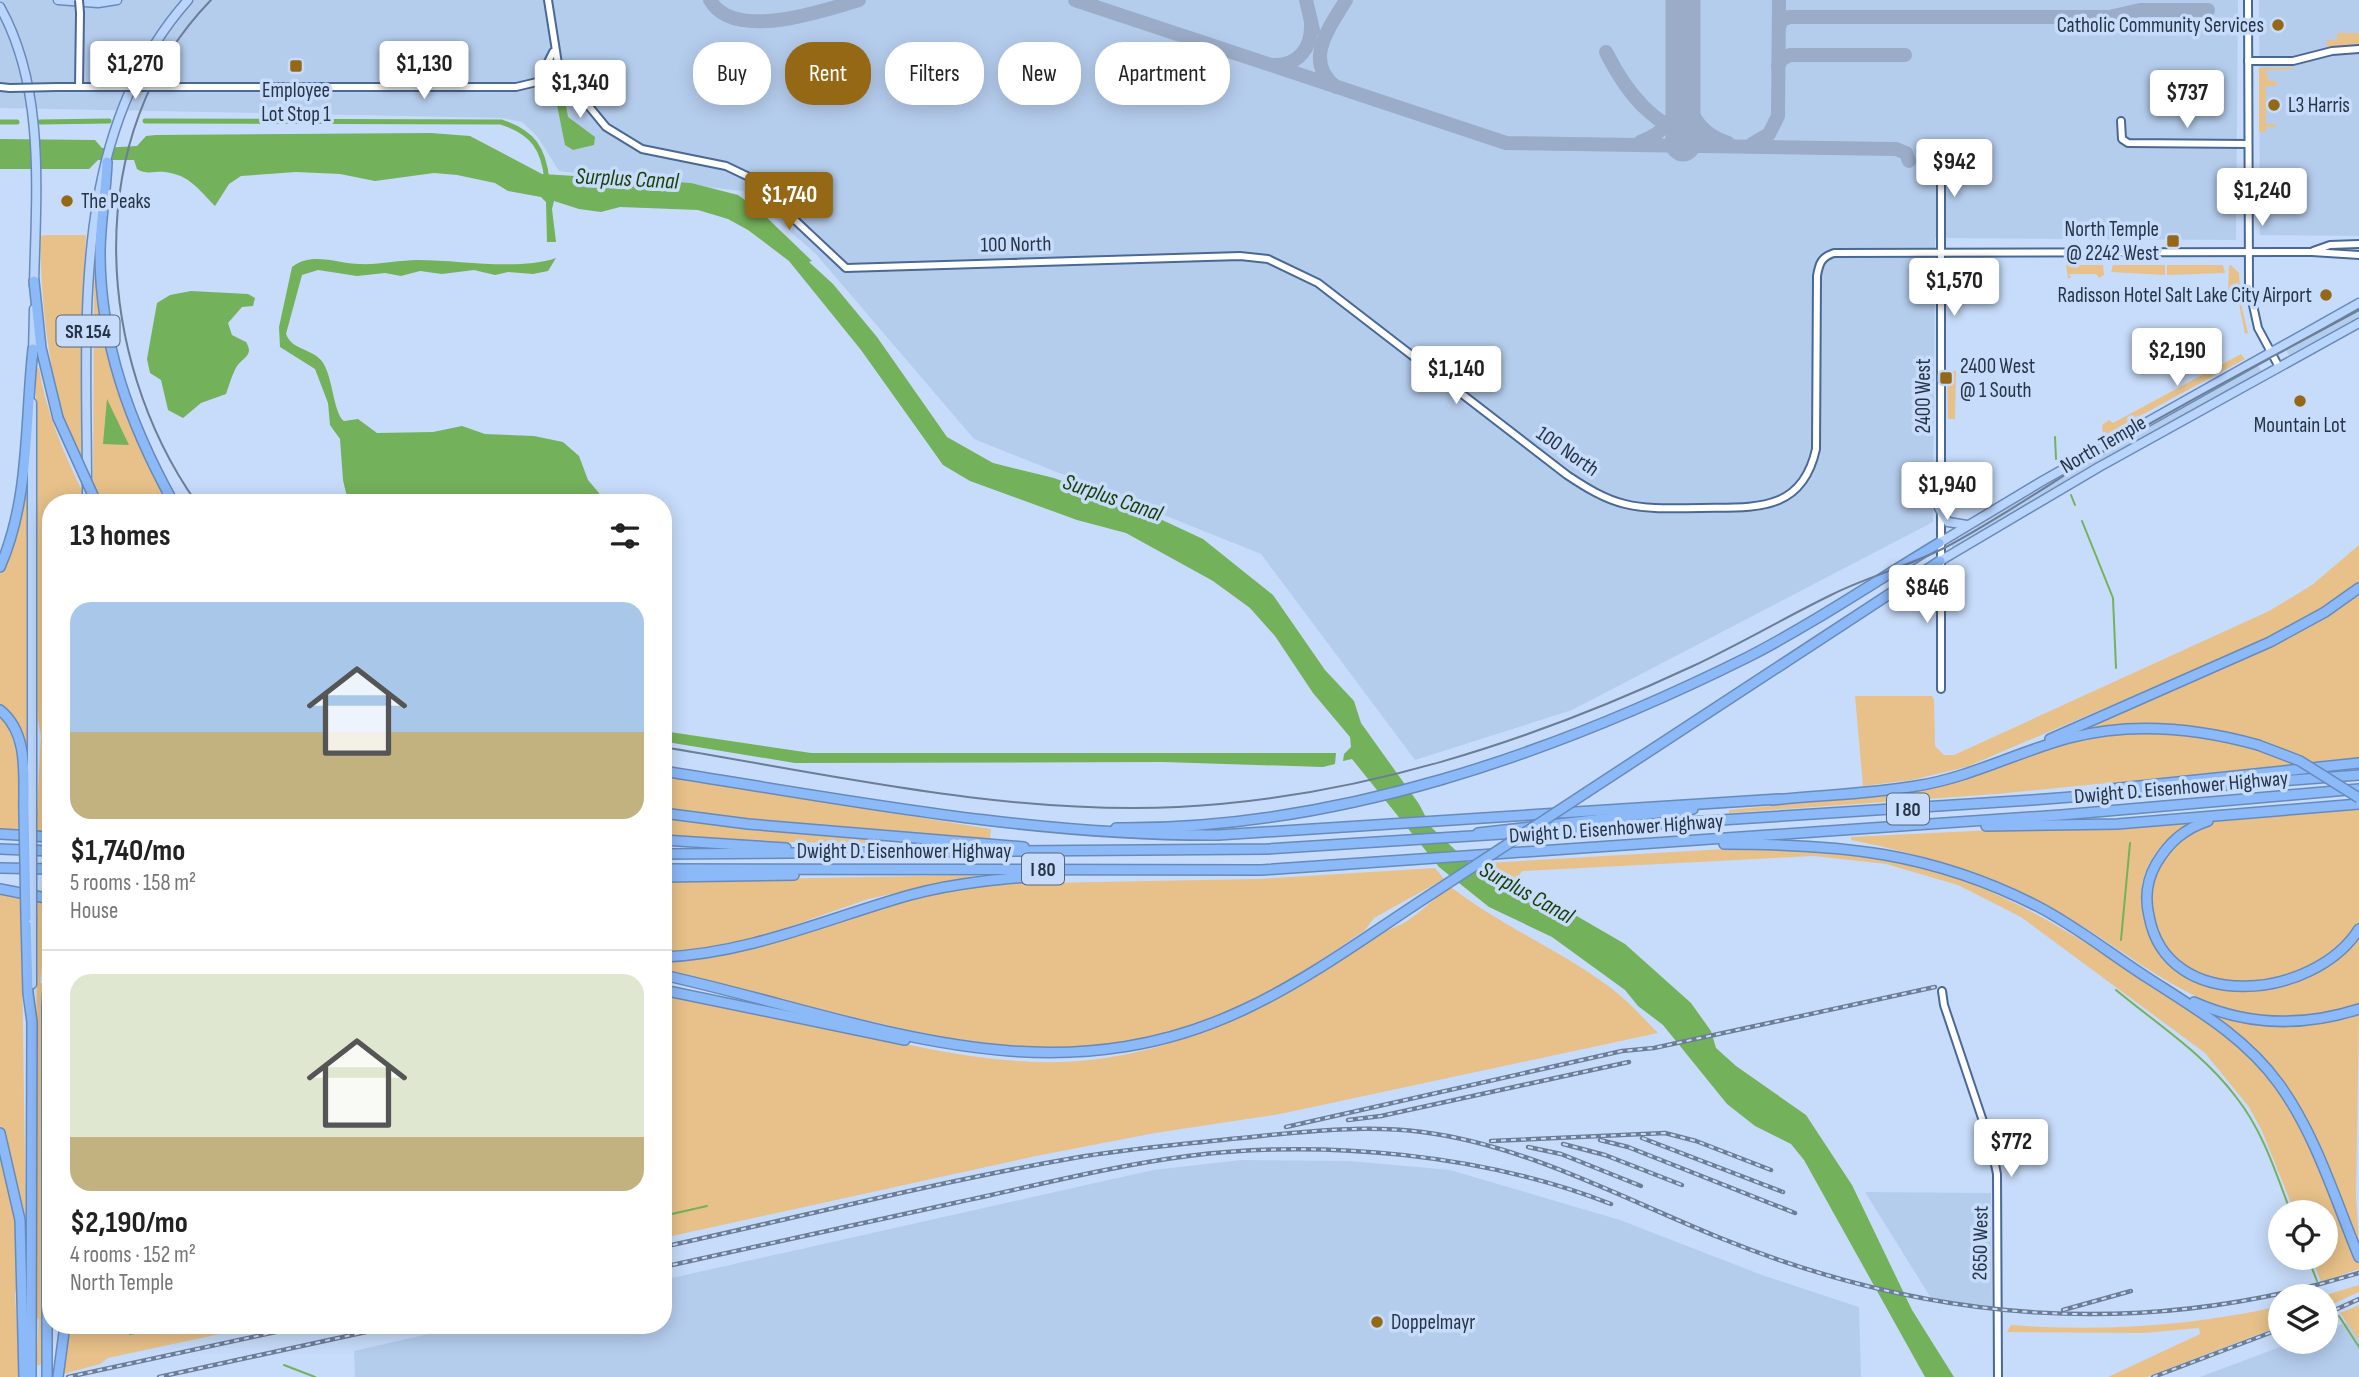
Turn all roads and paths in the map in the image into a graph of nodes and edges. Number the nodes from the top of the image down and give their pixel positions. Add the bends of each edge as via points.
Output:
1 (58, 0) edge
2 (79, 0) edge
3 (117, 0) edge
4 (188, 0) edge
5 (548, 0) edge
6 (2248, 0) edge
7 (0, 7) edge
8 (2359, 49) edge
9 (554, 51) junction
10 (2248, 61) junction
11 (559, 71) junction
12 (537, 82) junction
13 (0, 87) edge
14 (79, 87) junction
15 (2121, 121) dead end
16 (2248, 144) junction
17 (1941, 145) dead end
18 (107, 162) junction
19 (2359, 244) edge
20 (2312, 252) junction
21 (2248, 253) junction
22 (1940, 254) junction
23 (2359, 255) edge
24 (34, 281) junction
25 (2359, 303) edge
26 (2359, 323) edge
27 (33, 349) junction
28 (2270, 353) junction
29 (2278, 367) junction
30 (152, 461) junction
31 (88, 494) edge
32 (92, 494) edge
33 (169, 494) edge
34 (174, 494) edge
35 (1939, 508) junction
36 (1970, 525) junction
37 (1939, 543) junction
38 (1940, 561) junction
39 (0, 567) edge
40 (2359, 588) edge
41 (1941, 689) dead end
42 (0, 710) edge
43 (2359, 763) edge
44 (1991, 766) junction
45 (672, 772) edge
46 (2359, 775) edge
47 (2359, 789) edge
48 (2359, 798) edge
49 (1779, 799) junction
50 (2032, 800) junction
51 (2359, 804) edge
52 (28, 813) junction
53 (672, 814) edge
54 (2251, 814) junction
55 (999, 823) junction
56 (1907, 825) junction
57 (0, 834) edge
58 (42, 836) edge
59 (1456, 839) junction
60 (672, 841) edge
61 (1649, 844) junction
62 (0, 849) edge
63 (42, 851) edge
64 (1078, 852) junction
65 (672, 854) edge
66 (861, 854) junction
67 (0, 868) edge
68 (836, 868) junction
69 (42, 869) edge
70 (672, 869) edge
71 (1124, 870) junction
72 (672, 877) edge
73 (0, 888) edge
74 (42, 895) edge
75 (2359, 929) edge
76 (672, 956) edge
77 (672, 979) edge
78 (2164, 988) junction
79 (1942, 991) dead end
80 (672, 992) edge
81 (2359, 1009) edge
82 (1008, 1053) junction
83 (0, 1133) edge
84 (2358, 1255) edge
85 (47, 1334) edge
86 (64, 1334) edge
87 (27, 1370) edge
88 (31, 1377) edge
89 (47, 1377) edge
90 (58, 1377) edge
91 (1998, 1377) edge

1 - 3 main road
2 - 14 street, bridge
4 - 18 main road via 137,73
5 - 9 street
6 - 10 street
7 - 24 main road via 24,66 33,107
8 - 10 street via 2292,61
9 - 11 street
9 - 12 street
10 - 16 street
11 - 12 street
11 - 22 street, 100 North via 595,117 628,143 657,154 726,166 749,177 846,268 1240,256 1268,260 1318,283 1588,488 1624,504 1756,507 1794,491 1812,467 1816,449 1819,264 1834,253
12 - 14 street, bridge via 516,87
13 - 14 street, bridge
15 - 16 street via 2122,139 2128,143
16 - 21 street
17 - 22 street, 2400 West
18 - 30 highway via 100,253 105,321 120,387
18 - 31 main road, SR 154 via 97,198 90,264
19 - 20 street via 2330,245
20 - 21 street
20 - 23 street
21 - 22 street
21 - 28 street via 2252,305
22 - 35 street, 2400 West
24 - 27 main road, SR 154
24 - 32 highway, bridge via 43,355 58,418
25 - 28 main road, North Temple
26 - 29 main road, North Temple
27 - 39 highway via 20,496
27 - 52 main road, SR 154
28 - 29 street
28 - 36 main road, North Temple
29 - 38 main road, North Temple
30 - 33 highway
30 - 34 highway
35 - 36 main road via 1948,522
35 - 37 street, 2400 West
36 - 37 main road, North Temple
37 - 38 street, 2400 West
37 - 55 highway via 1750,656 1657,700 1418,786 1296,815 1203,825 1071,828
38 - 41 street, 2400 West
38 - 82 highway, bridge via 1278,992 1210,1024 1164,1039 1107,1051
40 - 44 highway via 2270,642
42 - 52 highway via 19,737
43 - 50 highway
44 - 48 highway, bridge via 2068,738 2149,728 2194,731 2258,745 2300,761
44 - 49 highway via 1917,786
45 - 55 highway
46 - 50 highway, Dwight D. Eisenhower Highway / I 80
47 - 56 highway, Dwight D. Eisenhower Highway / I 80
49 - 55 highway via 1218,835 1151,835
49 - 59 highway via 1493,829
50 - 59 highway, Dwight D. Eisenhower Highway / I 80
51 - 54 highway
52 - 87 highway, bridge via 32,1022
53 - 64 highway
54 - 56 highway via 2117,824
54 - 75 highway via 2217,819 2184,831 2167,847 2152,872 2147,894 2149,920 2157,941 2174,962 2192,976 2216,983 2264,986 2309,973 2333,957
56 - 61 highway, Dwight D. Eisenhower Highway / I 80
57 - 58 highway
59 - 64 highway, Dwight D. Eisenhower Highway / I 80
60 - 66 highway
61 - 71 highway, Dwight D. Eisenhower Highway / I 80 via 1261,870
61 - 78 highway via 1807,844 1856,848 1928,864 2037,906
62 - 63 highway
64 - 66 highway, Dwight D. Eisenhower Highway / I 80
65 - 66 highway, Dwight D. Eisenhower Highway / I 80
67 - 69 highway
68 - 70 highway, Dwight D. Eisenhower Highway / I 80
68 - 71 highway, Dwight D. Eisenhower Highway / I 80
68 - 72 highway via 799,874
71 - 76 highway via 972,882 914,894 719,952
73 - 74 highway
77 - 82 highway via 962,1047
78 - 81 highway via 2209,1009 2262,1021 2305,1021
78 - 84 highway via 2237,1039 2279,1084 2300,1118
79 - 91 street, 2650 West via 1997,1174
80 - 82 highway via 950,1049 986,1055
83 - 87 highway via 20,1220
85 - 89 highway
86 - 90 highway
87 - 88 highway

